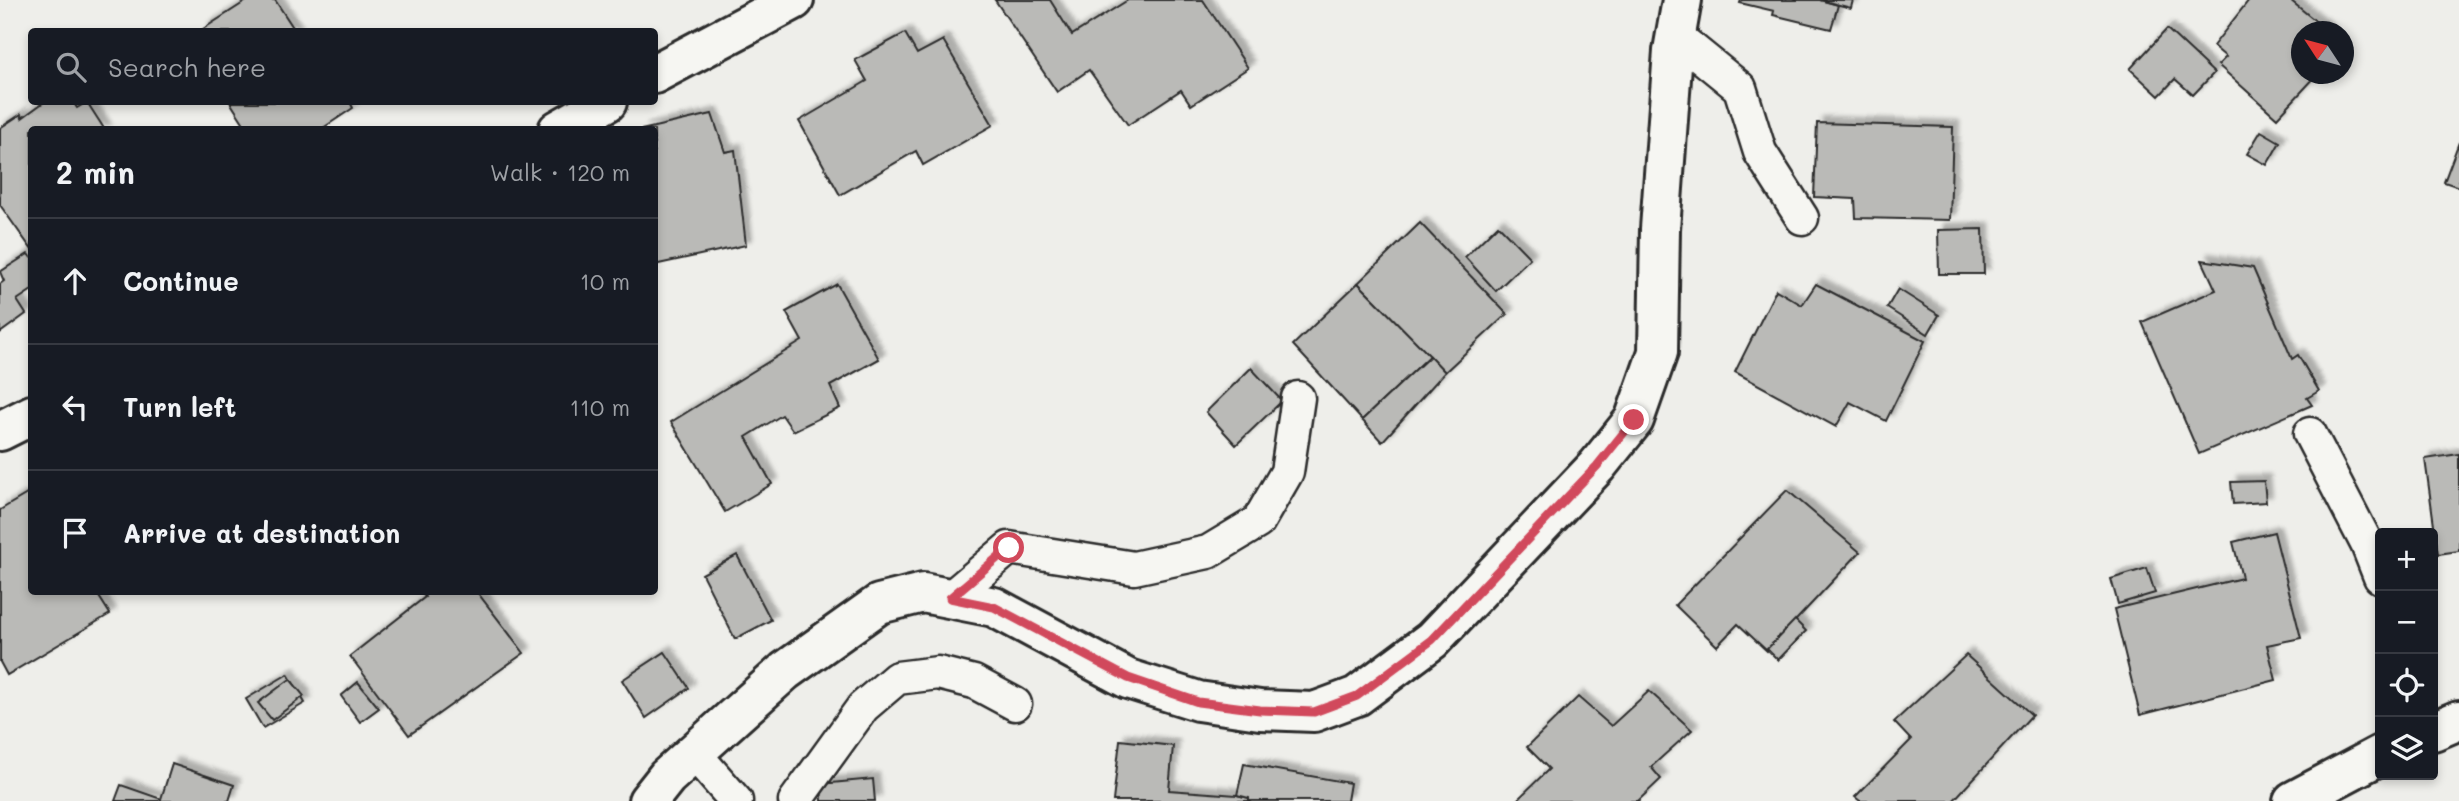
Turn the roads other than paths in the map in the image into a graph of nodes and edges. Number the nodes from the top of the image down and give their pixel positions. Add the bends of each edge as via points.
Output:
1 (794, 0) edge
2 (1679, 18) edge
3 (658, 72) edge
4 (602, 105) edge
5 (565, 126) edge
6 (1802, 218) dead end
7 (1298, 398) dead end
8 (28, 417) edge
9 (0, 432) edge
10 (2311, 433) dead end
11 (2375, 564) edge
12 (950, 598) junction
13 (1015, 704) dead end
14 (694, 753) junction
15 (2375, 758) edge
16 (648, 801) edge
17 (736, 801) edge
18 (795, 801) edge
19 (2293, 801) edge

1 - 3 street
2 - 6 lane via 1740,88 1760,152
2 - 12 street via 1660,229 1658,352 1634,420 1597,466 1432,640 1357,696 1314,712 1260,710 1198,702 1128,678 994,607
4 - 5 street
7 - 12 lane via 1287,472 1258,522 1208,552 1134,568 1009,548
8 - 9 street
10 - 11 lane
12 - 14 street via 923,593 879,604 785,671
13 - 18 lane via 974,682 938,673 897,678 863,707
14 - 16 street
14 - 17 lane
15 - 19 street

